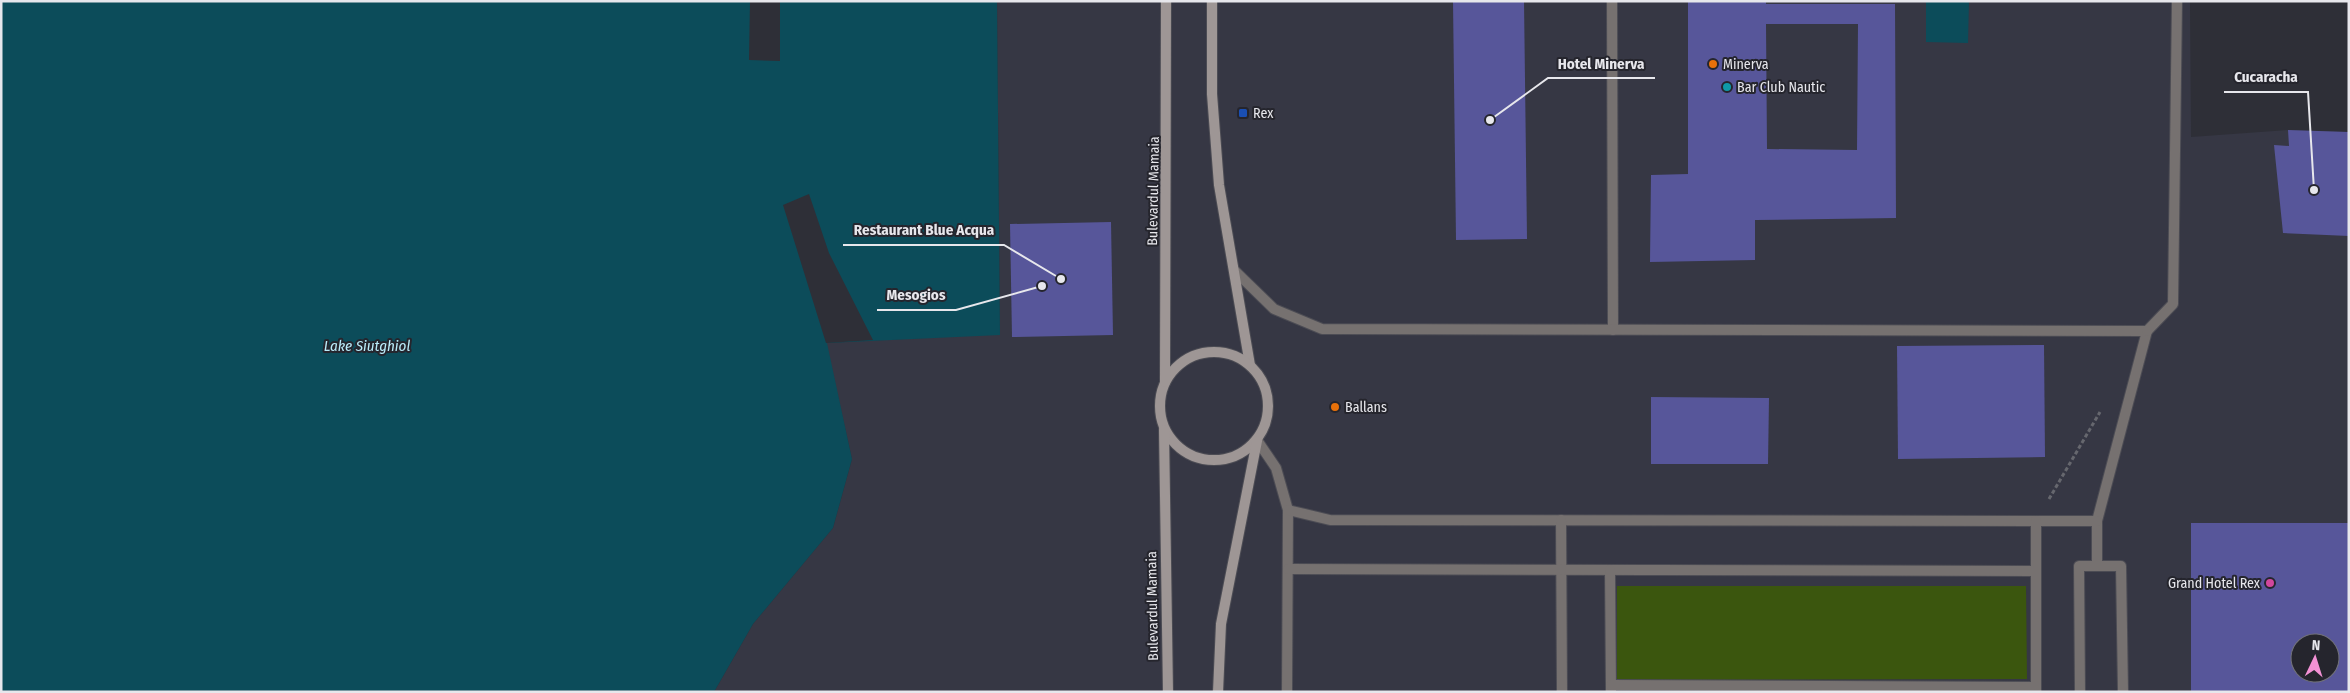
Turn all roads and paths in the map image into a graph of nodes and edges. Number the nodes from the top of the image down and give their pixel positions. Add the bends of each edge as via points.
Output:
1 (1166, 1) edge
2 (1212, 1) edge
3 (1612, 1) edge
4 (2177, 1) edge
5 (1235, 271) junction
6 (1613, 330) junction
7 (2147, 331) junction
8 (1250, 366) junction
9 (1165, 382) junction
10 (2102, 409) dead end
11 (1164, 429) junction
12 (1257, 440) junction
13 (1288, 510) junction
14 (1561, 520) junction
15 (2036, 521) junction
16 (2097, 521) junction
17 (2097, 566) junction
18 (1288, 569) junction
19 (1562, 570) junction
20 (1610, 570) junction
21 (2036, 571) junction
22 (1611, 689) edge
23 (2036, 689) edge
24 (1168, 692) edge
25 (1218, 692) edge
26 (1287, 692) edge
27 (1562, 692) edge
28 (2080, 692) edge
29 (2123, 692) edge

1 - 9 main road, Bulevardul Mamaia
2 - 5 main road via 1212,94 1219,185
3 - 6 street
4 - 7 street via 2173,304
5 - 6 street via 1274,309 1322,329
5 - 8 main road
6 - 7 street
7 - 16 street
8 - 9 main road via 1233,355 1219,352 1200,354 1174,369
8 - 12 main road via 1266,390 1268,410
9 - 11 main road via 1159,400
10 - 15 path
11 - 12 main road via 1184,452 1210,461 1233,458
11 - 24 main road, Bulevardul Mamaia
12 - 13 street via 1276,468
12 - 25 main road via 1221,624
13 - 14 street via 1330,520
13 - 18 street
14 - 15 street
14 - 19 street
15 - 16 street
15 - 21 street
16 - 17 street
17 - 28 street via 2079,566
17 - 29 street via 2122,566
18 - 19 street
18 - 26 street
19 - 20 street
19 - 27 street
20 - 21 street
20 - 22 street
21 - 23 street
22 - 23 street

